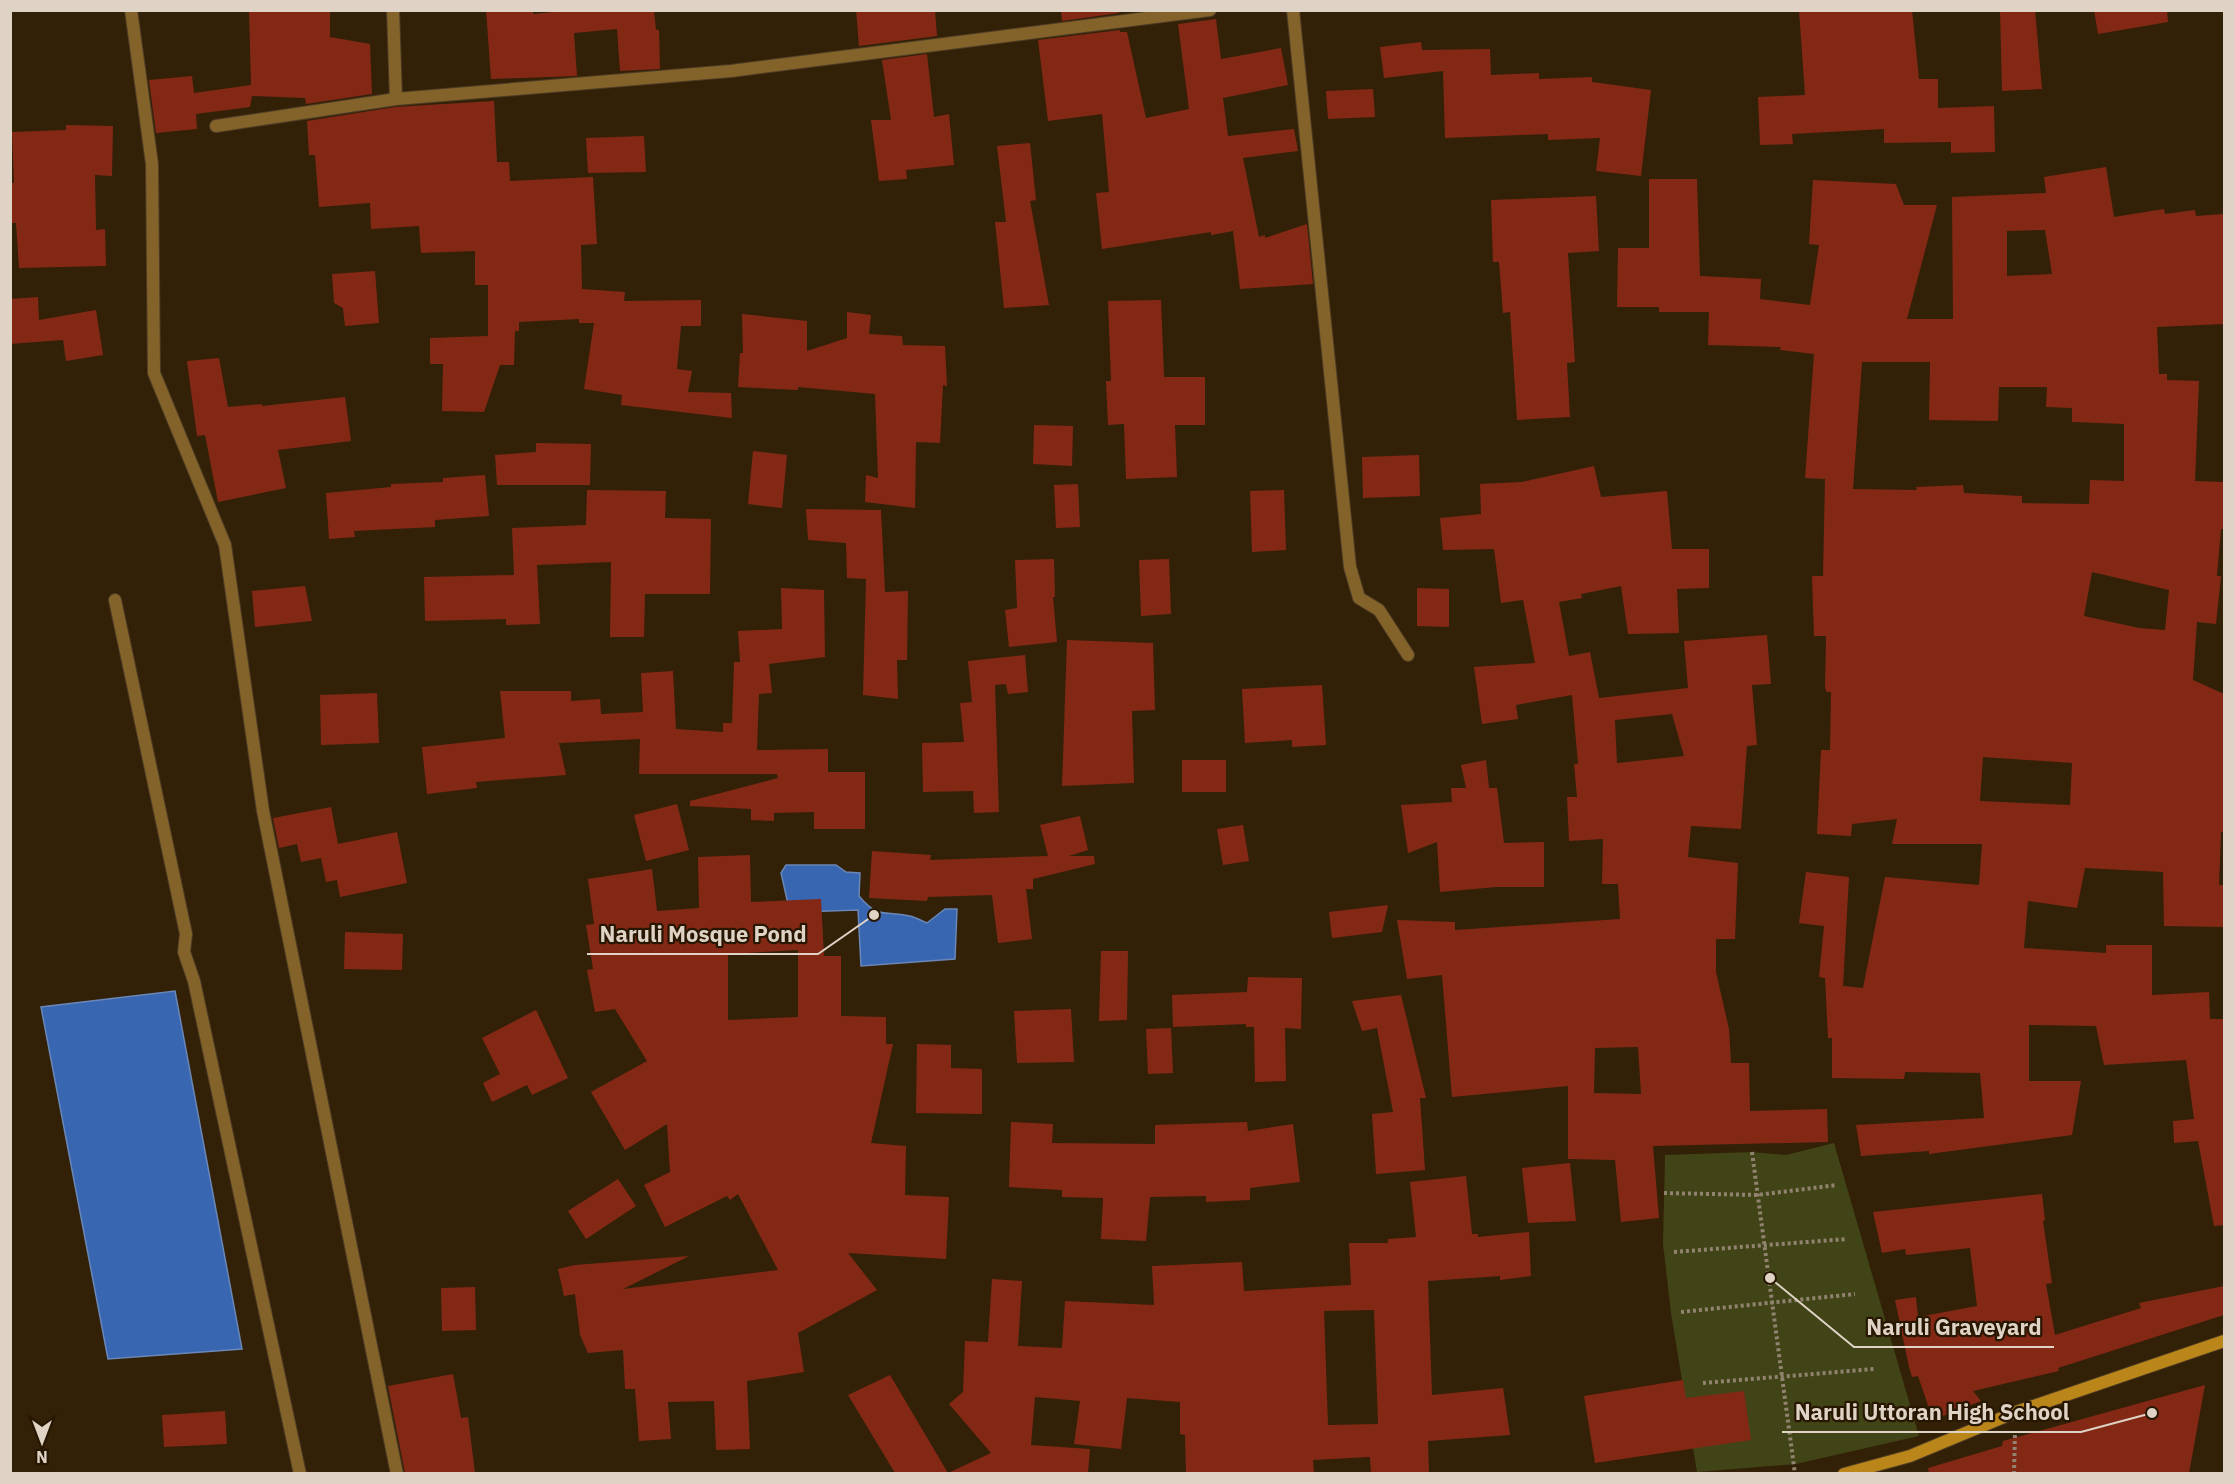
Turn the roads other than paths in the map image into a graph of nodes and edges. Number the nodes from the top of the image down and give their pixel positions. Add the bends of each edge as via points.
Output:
1 (130, 10) edge
2 (393, 10) edge
3 (1210, 10) edge
4 (1293, 10) edge
5 (396, 99) junction
6 (216, 126) dead end
7 (115, 600) dead end
8 (1408, 655) dead end
9 (2224, 1341) edge
10 (1881, 1469) edge
11 (300, 1473) edge
12 (398, 1473) edge
13 (1844, 1473) edge

1 - 12 street via 152,164 154,373 225,544 263,811
2 - 5 street
3 - 5 street via 731,71
4 - 8 street via 1350,567 1359,598 1378,610
5 - 6 street
7 - 11 street via 186,934 184,952 194,981
9 - 10 main road via 2016,1412
10 - 13 main road

